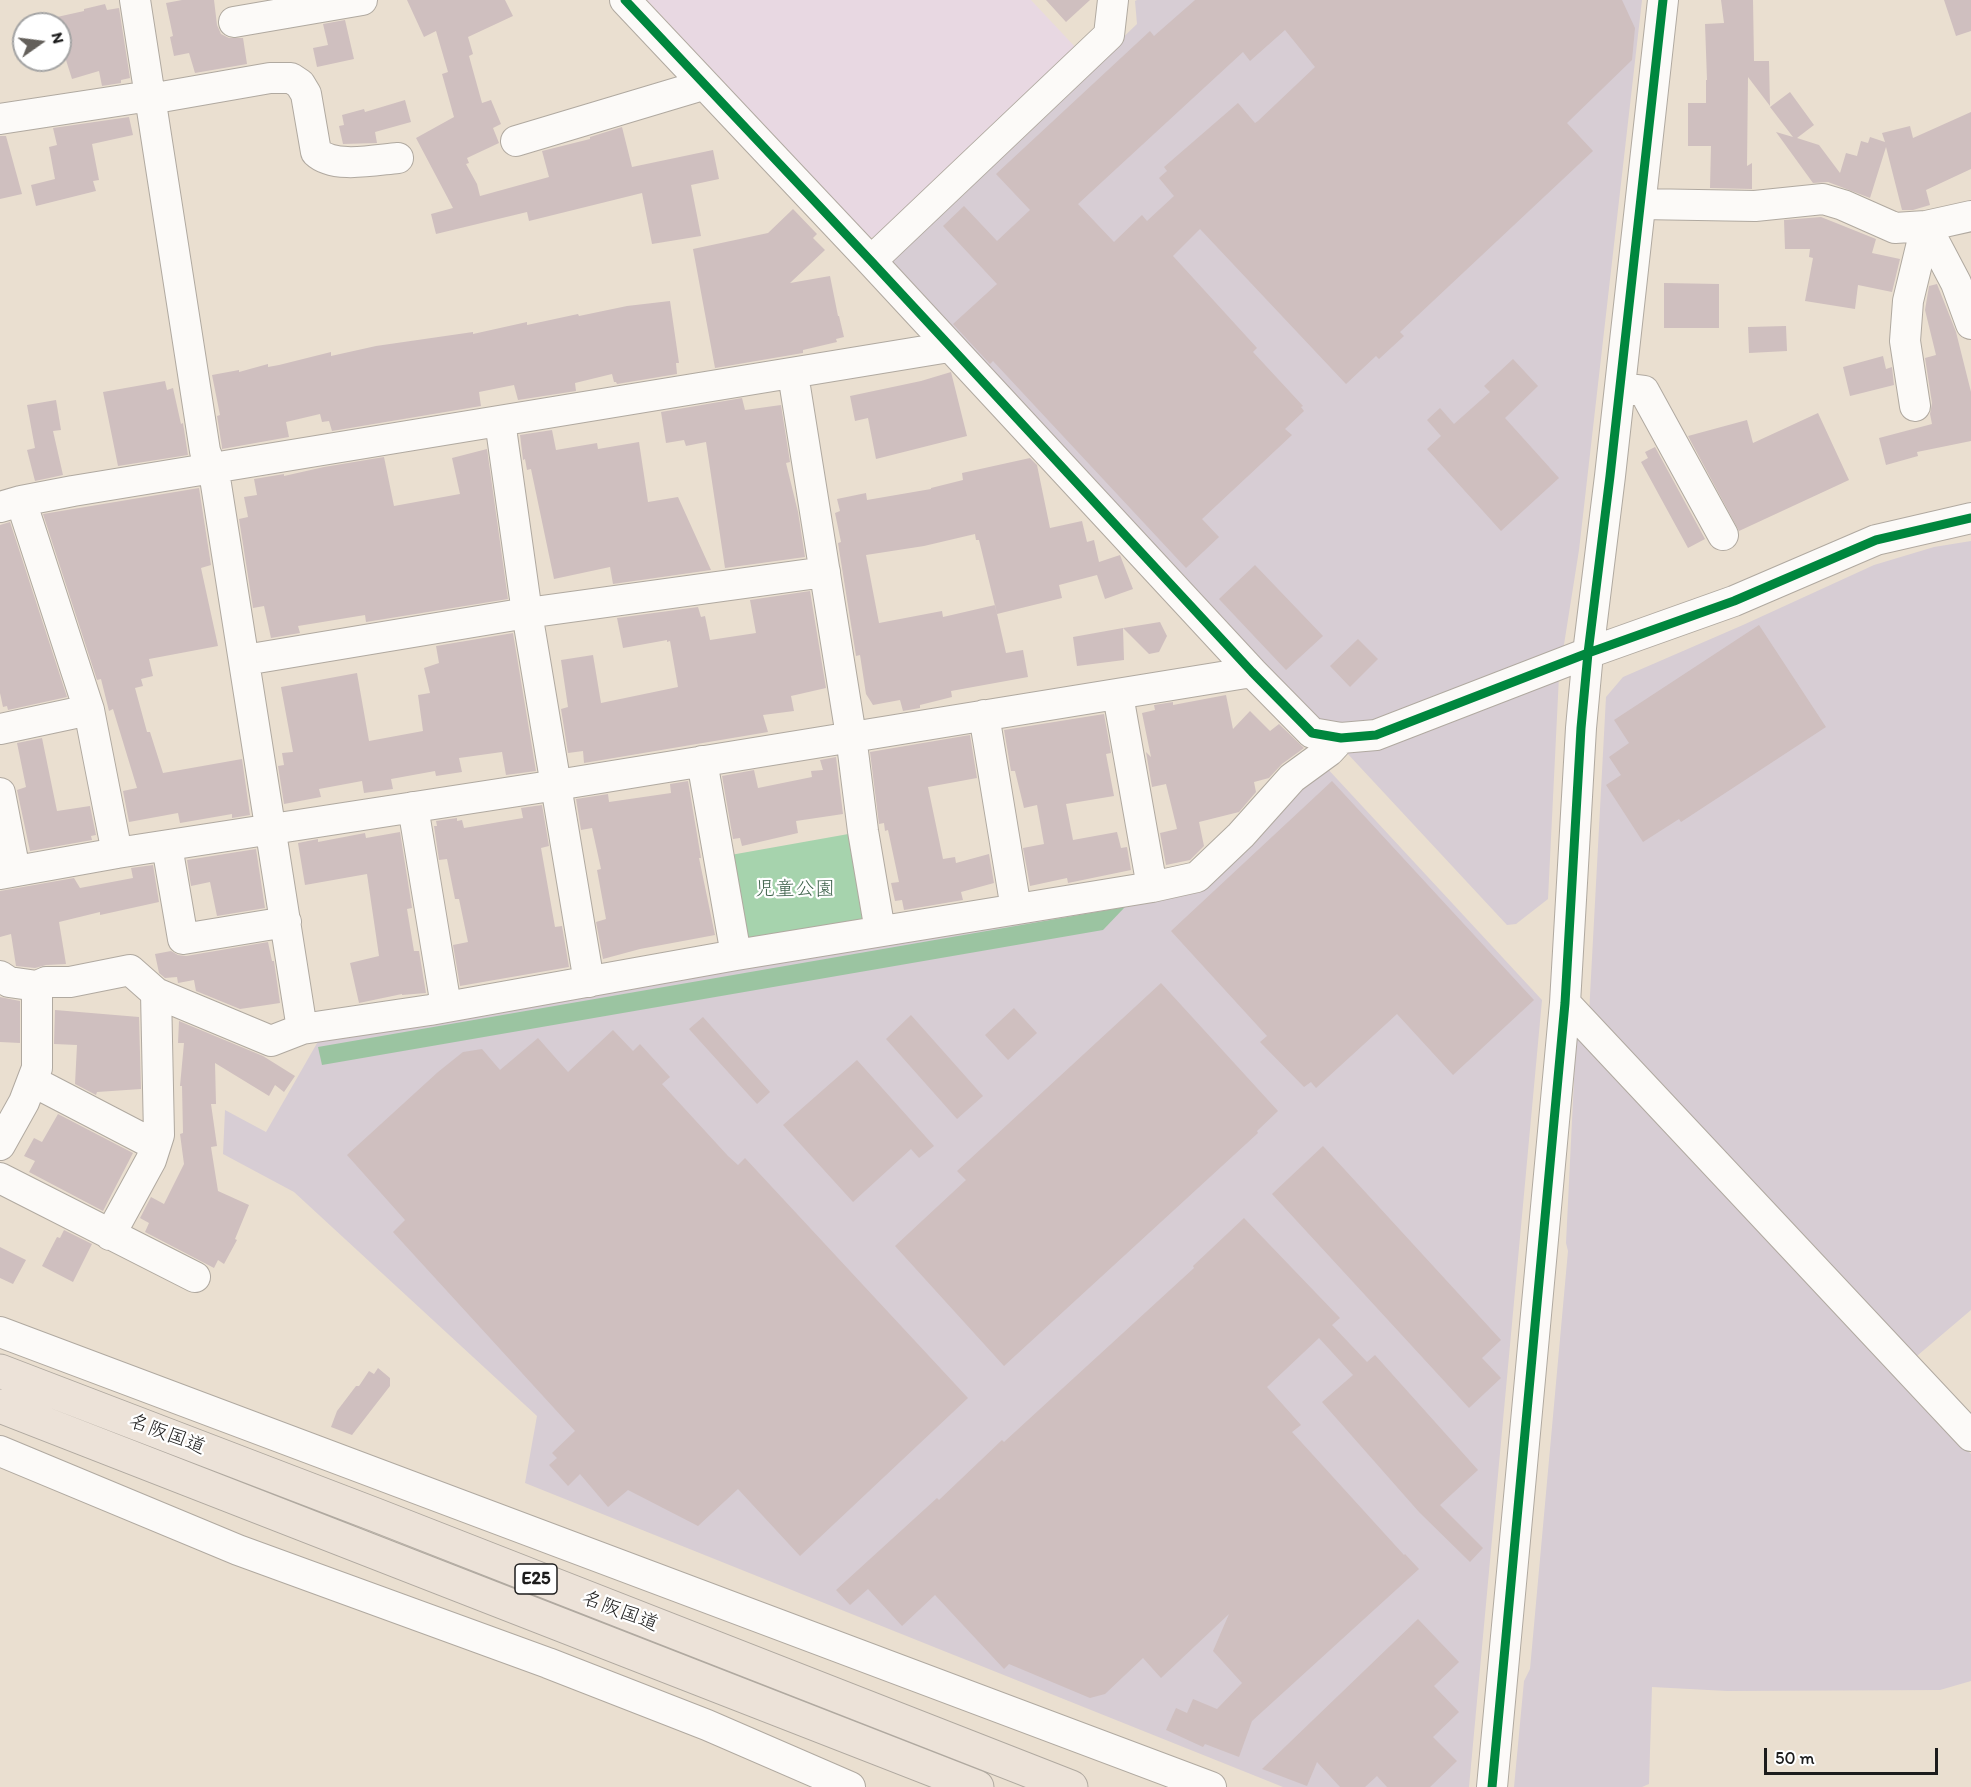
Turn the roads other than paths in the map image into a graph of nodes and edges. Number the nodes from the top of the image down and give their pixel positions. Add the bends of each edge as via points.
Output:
1 (135, 0) edge
2 (363, 0) edge
3 (625, 0) edge
4 (1113, 0) edge
5 (1663, 0) edge
6 (309, 4) edge
7 (234, 22) dead end
8 (703, 85) junction
9 (150, 98) junction
10 (0, 119) edge
11 (516, 141) dead end
12 (398, 158) dead end
13 (1641, 204) junction
14 (1971, 216) edge
15 (1926, 226) junction
16 (871, 261) junction
17 (1971, 324) edge
18 (949, 347) junction
19 (793, 374) junction
20 (1620, 388) junction
21 (1915, 406) dead end
22 (500, 421) junction
23 (211, 469) junction
24 (11, 504) edge
25 (1971, 518) edge
26 (1723, 535) dead end
27 (825, 572) junction
28 (527, 613) junction
29 (1588, 653) junction
30 (245, 660) junction
31 (1252, 672) junction
32 (1119, 695) junction
33 (88, 710) junction
34 (984, 715) junction
35 (0, 729) edge
36 (851, 736) junction
37 (1341, 738) junction
38 (702, 761) junction
39 (557, 785) junction
40 (0, 793) edge
41 (413, 807) junction
42 (272, 829) junction
43 (167, 846) junction
44 (117, 853) junction
45 (7, 872) edge
46 (1152, 887) junction
47 (1016, 909) junction
48 (286, 922) junction
49 (880, 931) junction
50 (736, 955) junction
51 (0, 976) edge
52 (589, 982) junction
53 (37, 986) junction
54 (156, 993) junction
55 (1565, 1003) junction
56 (446, 1006) junction
57 (302, 1029) junction
58 (32, 1081) junction
59 (156, 1145) junction
60 (0, 1146) edge
61 (0, 1178) edge
62 (110, 1235) junction
63 (195, 1277) dead end
64 (0, 1332) edge
65 (0, 1371) edge
66 (0, 1406) edge
67 (1971, 1436) edge
68 (0, 1451) edge
69 (850, 1787) edge
70 (977, 1787) edge
71 (1071, 1787) edge
72 (1211, 1787) edge
73 (1492, 1787) edge

1 - 9 street
2 - 6 street
3 - 8 street
4 - 16 street via 1109,35
5 - 13 street
6 - 7 street
8 - 11 street
8 - 16 street
9 - 10 street
9 - 12 street via 291,78 306,94 316,152 322,158 340,162
9 - 23 street
13 - 15 street via 1755,206 1823,199 1895,228
13 - 20 street
14 - 15 street
15 - 17 street via 1956,283
15 - 21 street via 1908,301 1905,341
16 - 18 street
18 - 19 street
18 - 31 street
19 - 22 street
19 - 27 street
20 - 26 street via 1644,391
20 - 29 street
22 - 23 street
22 - 28 street
23 - 24 street
23 - 30 street
24 - 33 street
25 - 29 street via 1876,540 1734,601
27 - 28 street
27 - 36 street
28 - 30 street
28 - 39 street
29 - 37 street via 1376,735
29 - 55 street
30 - 42 street
31 - 32 street
31 - 37 street via 1311,733
32 - 34 street
32 - 46 street
33 - 35 street
33 - 44 street
34 - 36 street
34 - 47 street
36 - 38 street
36 - 49 street
37 - 46 street via 1292,778 1197,877
38 - 39 street
38 - 50 street
39 - 41 street
39 - 52 street
40 - 45 street
41 - 42 street
41 - 56 street
42 - 43 street
42 - 48 street
43 - 44 street
43 - 48 street via 183,939
44 - 45 street
46 - 47 street
47 - 49 street
48 - 57 street
49 - 50 street
50 - 52 street
51 - 53 street via 9,982
52 - 56 street
53 - 54 street via 130,970
53 - 58 street via 37,1068
54 - 57 street via 271,1041
54 - 59 street
55 - 67 street
55 - 73 street
56 - 57 street
58 - 59 street
58 - 60 street
59 - 62 street
61 - 62 street
62 - 63 street
64 - 72 street
65 - 71 highway, 名阪国道 / E25
66 - 70 highway, 名阪国道 / E25
68 - 69 street via 238,1551 548,1663 708,1725

